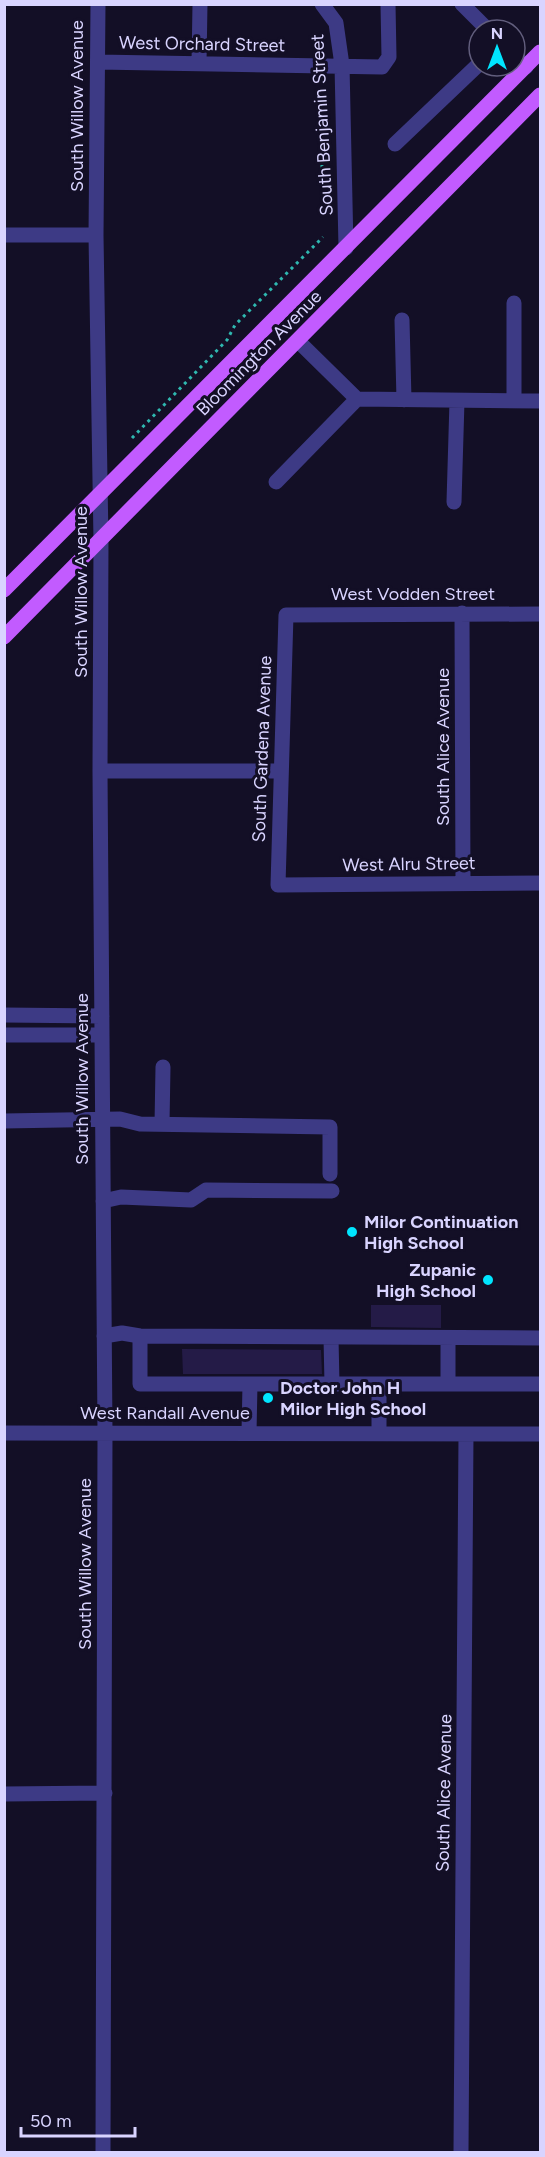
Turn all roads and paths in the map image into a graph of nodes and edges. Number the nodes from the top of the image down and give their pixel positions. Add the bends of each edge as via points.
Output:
1 (98, 4) edge
2 (200, 4) edge
3 (322, 4) edge
4 (388, 4) edge
5 (462, 4) edge
6 (476, 18) edge
7 (98, 62) junction
8 (199, 63) junction
9 (342, 65) junction
10 (467, 75) edge
11 (504, 78) edge
12 (540, 95) edge
13 (322, 135) dead end
14 (395, 144) dead end
15 (322, 174) dead end
16 (4, 235) edge
17 (96, 235) junction
18 (323, 237) dead end
19 (346, 248) junction
20 (514, 303) dead end
21 (402, 320) dead end
22 (298, 341) junction
23 (357, 399) junction
24 (404, 400) junction
25 (457, 401) junction
26 (540, 401) edge
27 (514, 402) junction
28 (132, 438) dead end
29 (276, 482) dead end
30 (100, 493) junction
31 (454, 502) dead end
32 (101, 541) junction
33 (4, 590) edge
34 (462, 612) junction
35 (540, 614) edge
36 (286, 615) joint
37 (4, 637) edge
38 (99, 771) junction
39 (281, 771) junction
40 (464, 882) junction
41 (540, 883) edge
42 (278, 885) joint
43 (4, 1015) edge
44 (102, 1016) junction
45 (4, 1035) edge
46 (102, 1035) junction
47 (163, 1067) dead end
48 (102, 1120) junction
49 (4, 1121) edge
50 (162, 1124) junction
51 (330, 1174) dead end
52 (332, 1191) dead end
53 (103, 1201) junction
54 (104, 1336) junction
55 (140, 1336) junction
56 (332, 1338) junction
57 (448, 1338) junction
58 (540, 1338) edge
59 (250, 1384) junction
60 (332, 1384) junction
61 (379, 1384) junction
62 (448, 1384) junction
63 (540, 1384) edge
64 (4, 1433) edge
65 (105, 1433) junction
66 (249, 1433) junction
67 (379, 1433) junction
68 (466, 1434) junction
69 (540, 1434) edge
70 (105, 1793) junction
71 (4, 1794) edge
72 (103, 2152) edge
73 (461, 2152) edge

1 - 7 street, South Willow Avenue
2 - 8 street
3 - 9 street, South Benjamin Street via 336,23
4 - 9 street, West Orchard Street via 389,57 382,67
5 - 6 street
7 - 8 street, West Orchard Street
7 - 17 street, South Willow Avenue
8 - 9 street, West Orchard Street
9 - 19 street, South Benjamin Street
10 - 14 street
11 - 19 main road, Bloomington Avenue
12 - 22 main road, Bloomington Avenue
13 - 15 path
16 - 17 street
17 - 30 street, South Willow Avenue
18 - 28 path via 235,325 227,340
19 - 30 main road, Bloomington Avenue
20 - 27 street
21 - 24 street
22 - 23 street
22 - 32 main road, Bloomington Avenue
23 - 24 street
23 - 29 street
24 - 25 street
25 - 27 street
25 - 31 street
26 - 27 street
30 - 32 street, South Willow Avenue
30 - 33 main road, Bloomington Avenue
32 - 37 main road, Bloomington Avenue
32 - 38 street, South Willow Avenue
34 - 35 street, West Vodden Street
34 - 36 street, West Vodden Street
34 - 40 street, South Alice Avenue
36 - 39 street, South Gardena Avenue
38 - 39 street
38 - 44 street, South Willow Avenue
39 - 42 street, South Gardena Avenue
40 - 41 street, West Alru Street
40 - 42 street, West Alru Street
43 - 44 street
44 - 46 street, South Willow Avenue
45 - 46 street
46 - 48 street, South Willow Avenue
47 - 50 street
48 - 49 street
48 - 50 street
48 - 53 street, South Willow Avenue
50 - 51 street via 330,1128
52 - 53 street via 206,1190 191,1200 121,1197
53 - 54 street, South Willow Avenue
54 - 55 street
54 - 65 street, South Willow Avenue
55 - 56 street
55 - 59 street via 140,1384
56 - 57 street
56 - 60 street
57 - 58 street
57 - 62 street
59 - 60 street
59 - 66 street
60 - 61 street
61 - 62 street
61 - 67 street
62 - 63 street
64 - 65 street, West Randall Avenue
65 - 66 street, West Randall Avenue
65 - 70 street, South Willow Avenue
66 - 67 street, West Randall Avenue
67 - 68 street, West Randall Avenue
68 - 69 street, West Randall Avenue
68 - 73 street, South Alice Avenue
70 - 71 street
70 - 72 street, South Willow Avenue

